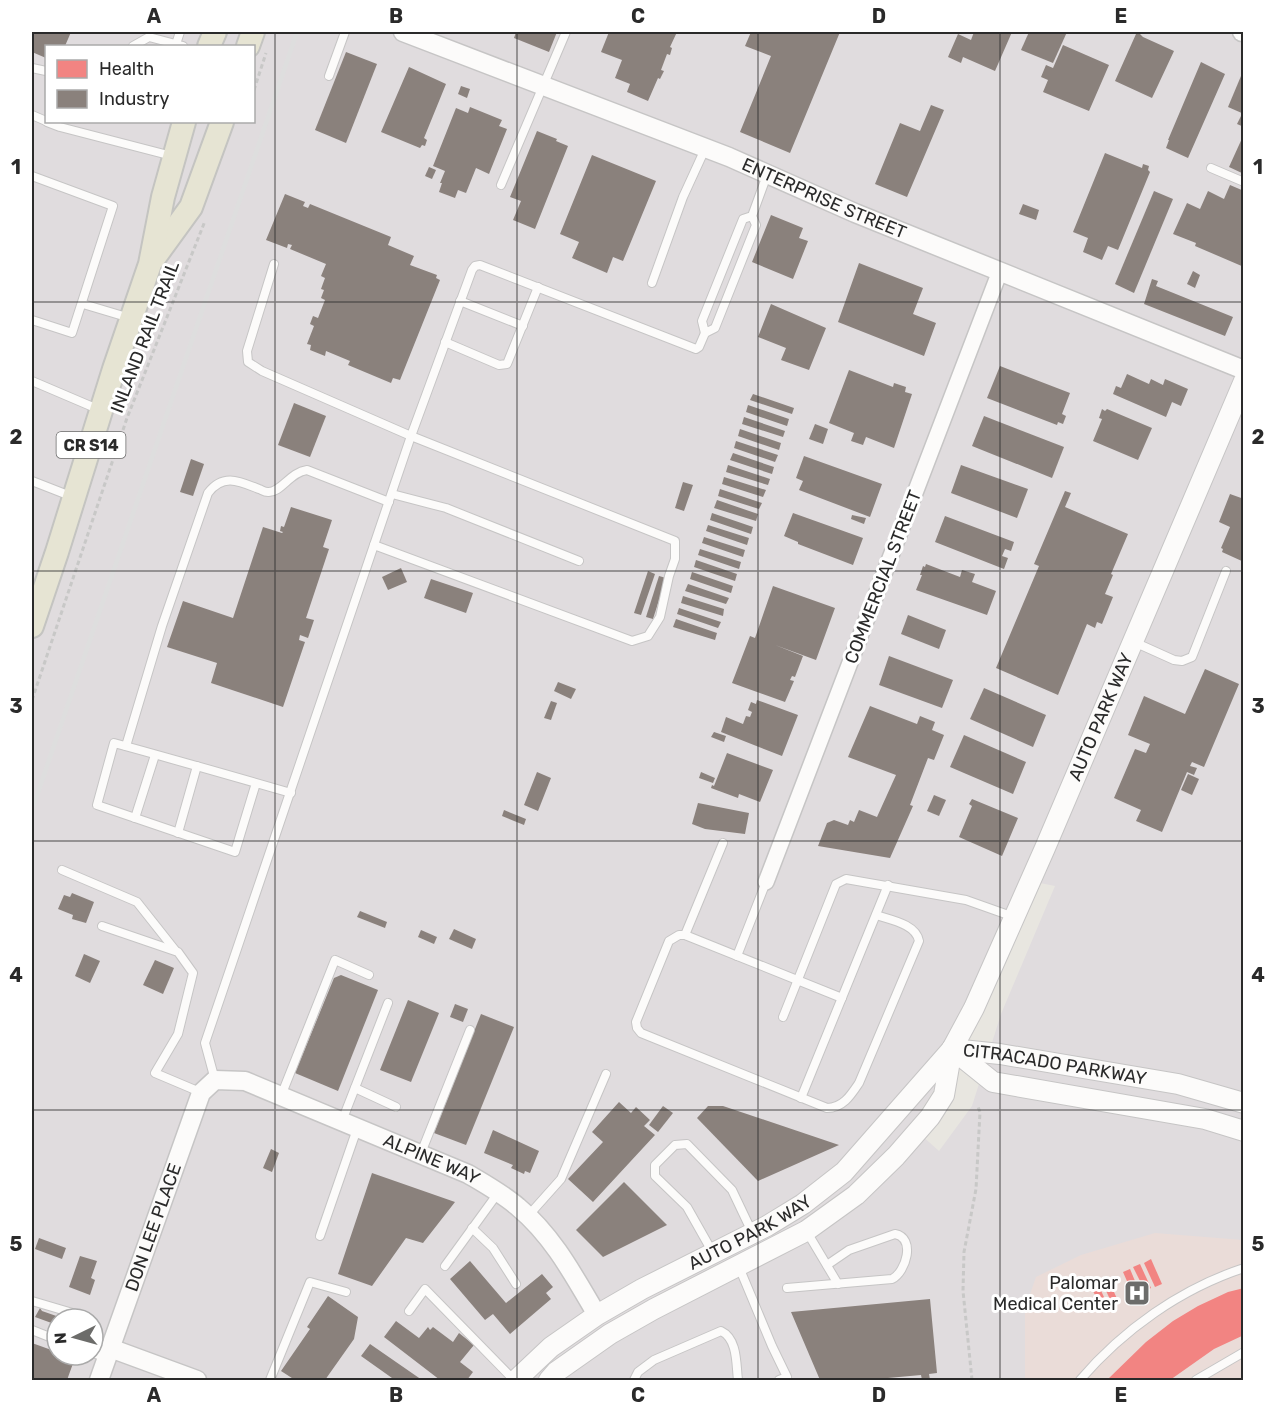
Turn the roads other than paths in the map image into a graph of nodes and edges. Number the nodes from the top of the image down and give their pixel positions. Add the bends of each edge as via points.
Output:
1 (180, 32) edge
2 (253, 32) edge
3 (345, 32) edge
4 (403, 32) edge
5 (566, 32) edge
6 (135, 45) edge
7 (179, 45) edge
8 (257, 49) edge
9 (329, 76) dead end
10 (543, 85) junction
11 (51, 123) edge
12 (183, 123) edge
13 (222, 123) edge
14 (706, 148) junction
15 (174, 157) junction
16 (1211, 168) dead end
17 (767, 174) junction
18 (32, 176) edge
19 (1244, 182) edge
20 (501, 185) dead end
21 (752, 216) junction
22 (150, 264) junction
23 (274, 264) dead end
24 (723, 268) junction
25 (1000, 272) junction
26 (737, 273) junction
27 (652, 283) dead end
28 (538, 287) junction
29 (460, 301) junction
30 (83, 304) junction
31 (132, 318) junction
32 (32, 320) edge
33 (524, 326) junction
34 (705, 333) junction
35 (446, 342) junction
36 (1244, 370) edge
37 (32, 381) edge
38 (1244, 381) edge
39 (102, 410) junction
40 (411, 436) junction
41 (32, 481) edge
42 (74, 498) junction
43 (390, 498) junction
44 (374, 545) junction
45 (579, 561) dead end
46 (1226, 572) dead end
47 (32, 626) edge
48 (1133, 641) junction
49 (126, 746) junction
50 (155, 755) junction
51 (197, 766) junction
52 (256, 783) junction
53 (291, 793) junction
54 (135, 818) junction
55 (178, 833) junction
56 (723, 843) dead end
57 (62, 870) dead end
58 (766, 882) joint
59 (888, 885) junction
60 (876, 915) junction
61 (1014, 917) junction
62 (102, 926) dead end
63 (685, 935) junction
64 (176, 952) junction
65 (737, 956) junction
66 (369, 975) dead end
67 (798, 980) junction
68 (842, 998) junction
69 (387, 1003) dead end
70 (783, 1017) dead end
71 (471, 1030) dead end
72 (952, 1049) junction
73 (606, 1074) dead end
74 (215, 1080) junction
75 (355, 1088) junction
76 (201, 1093) junction
77 (281, 1096) junction
78 (801, 1098) junction
79 (1244, 1103) edge
80 (396, 1107) dead end
81 (350, 1125) junction
82 (1244, 1131) edge
83 (420, 1154) junction
84 (498, 1193) junction
85 (528, 1215) junction
86 (472, 1228) junction
87 (806, 1231) junction
88 (752, 1234) junction
89 (321, 1236) dead end
90 (714, 1253) junction
91 (827, 1265) junction
92 (445, 1266) dead end
93 (739, 1267) junction
94 (1244, 1268) edge
95 (516, 1284) dead end
96 (838, 1284) junction
97 (787, 1288) dead end
98 (346, 1292) dead end
99 (32, 1301) edge
100 (52, 1307) edge
101 (410, 1311) dead end
102 (597, 1315) junction
103 (105, 1348) edge
104 (1244, 1352) edge
105 (105, 1354) edge
106 (788, 1379) edge
107 (197, 1380) edge
108 (270, 1380) edge
109 (515, 1380) edge
110 (549, 1380) edge
111 (634, 1380) edge
112 (738, 1380) edge
113 (779, 1380) edge
114 (1080, 1380) edge
115 (1196, 1380) edge

1 - 7 lane
2 - 8 main road
3 - 9 lane
4 - 10 street, ENTERPRISE STREET
5 - 10 lane
6 - 7 lane via 149,37
10 - 14 street, ENTERPRISE STREET
10 - 20 lane
11 - 15 lane
12 - 15 main road, CR S14
13 - 22 main road, CR S14 via 191,207
14 - 17 street, ENTERPRISE STREET
14 - 27 lane via 683,197
15 - 22 main road, CR S14
16 - 19 lane
17 - 21 lane
17 - 25 street, ENTERPRISE STREET
18 - 30 lane via 113,206
21 - 24 lane via 743,219
21 - 26 lane via 756,225
22 - 31 main road, CR S14
23 - 40 lane via 247,351 248,362
24 - 26 lane
24 - 34 lane via 702,321
25 - 36 street, ENTERPRISE STREET
25 - 58 street, COMMERCIAL STREET
26 - 34 lane via 715,328
28 - 29 lane via 480,265 475,266
28 - 33 lane
28 - 34 lane via 696,349
29 - 33 lane
29 - 35 lane
30 - 31 lane
30 - 32 lane via 72,333
31 - 39 main road, CR S14
33 - 35 lane via 507,364 500,365
35 - 40 lane
37 - 39 lane
38 - 48 main road, AUTO PARK WAY
39 - 42 main road, CR S14
40 - 43 lane
40 - 44 lane via 675,541 675,559 660,617 648,636 633,641
41 - 42 lane
42 - 47 main road, CR S14
43 - 44 lane
43 - 45 lane via 446,508
43 - 49 lane via 308,470 299,471 268,492 239,481 215,484 208,493 162,626
44 - 53 lane
46 - 48 lane via 1192,657 1174,660
48 - 61 main road, AUTO PARK WAY
49 - 50 lane
49 - 54 lane via 114,743 97,805
50 - 51 lane
50 - 54 lane
51 - 52 lane
51 - 55 lane
52 - 53 lane
52 - 55 lane via 236,852
53 - 74 lane via 205,1043
54 - 55 lane
56 - 63 lane
57 - 64 lane via 137,902
58 - 65 lane
59 - 60 lane
59 - 61 lane via 966,900
59 - 67 lane via 846,879 836,884
60 - 68 lane
60 - 78 lane via 913,929 919,941 852,1094 834,1108
61 - 72 main road, AUTO PARK WAY
62 - 64 lane
63 - 65 lane
63 - 78 lane via 669,941 636,1022 637,1028 641,1033
64 - 76 lane via 193,973 178,1034 155,1073
65 - 67 lane
66 - 77 lane via 335,960
67 - 68 lane
67 - 70 lane
68 - 78 lane
69 - 75 lane
71 - 83 lane
72 - 79 main road, CITRACADO PARKWAY via 1178,1084
72 - 82 main road, CITRACADO PARKWAY via 993,1082 1205,1119
72 - 87 main road, AUTO PARK WAY via 944,1095 930,1117 856,1195
72 - 88 main road, AUTO PARK WAY via 844,1172 803,1204
73 - 85 lane via 561,1179
74 - 76 street, DON LEE PLACE
74 - 77 street, ALPINE WAY via 245,1081
75 - 80 lane
75 - 81 lane
76 - 103 street, DON LEE PLACE
77 - 81 street, ALPINE WAY
81 - 83 street, ALPINE WAY
81 - 89 lane
83 - 84 street, ALPINE WAY via 468,1174
84 - 85 street, ALPINE WAY
84 - 86 lane
85 - 102 street, ALPINE WAY via 552,1242
86 - 92 lane
86 - 95 lane via 493,1248
87 - 91 lane
87 - 93 main road, AUTO PARK WAY
88 - 90 main road, AUTO PARK WAY
88 - 90 lane via 732,1190 687,1144 675,1145 655,1165 655,1176 687,1207
90 - 102 main road, AUTO PARK WAY
91 - 96 lane
91 - 96 lane via 849,1250 895,1234 904,1239 908,1252 898,1276
93 - 106 lane
93 - 110 main road, AUTO PARK WAY via 610,1334
94 - 114 lane via 1197,1286 1169,1303 1133,1329
96 - 97 lane
98 - 108 lane via 310,1282
99 - 100 lane
101 - 109 lane via 425,1289
102 - 109 main road, AUTO PARK WAY
104 - 115 lane
105 - 107 street
106 - 113 lane
111 - 112 lane via 654,1360 721,1331 735,1348

